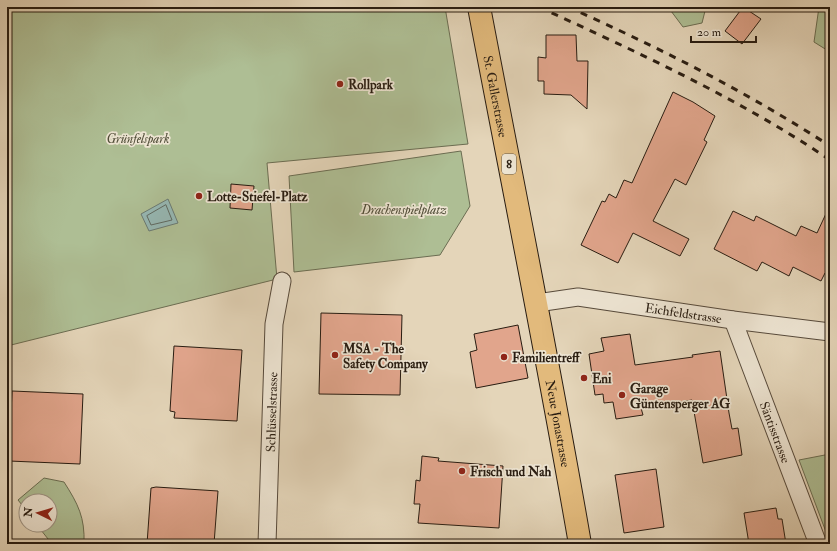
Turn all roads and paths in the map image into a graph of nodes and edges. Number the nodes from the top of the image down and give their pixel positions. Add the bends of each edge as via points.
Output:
1 (479, 7) edge
2 (282, 282) dead end
3 (537, 303) junction
4 (733, 320) junction
5 (830, 332) edge
6 (267, 544) edge
7 (580, 544) edge
8 (818, 544) edge

1 - 3 main road, St. Gallerstrasse / 8
2 - 6 street, Schlüsselstrasse via 274,324
3 - 4 street, Eichfeldstrasse via 578,296
3 - 7 main road, Neue Jonastrasse / 8
4 - 5 street, Eichfeldstrasse
4 - 8 street, Säntisstrasse

